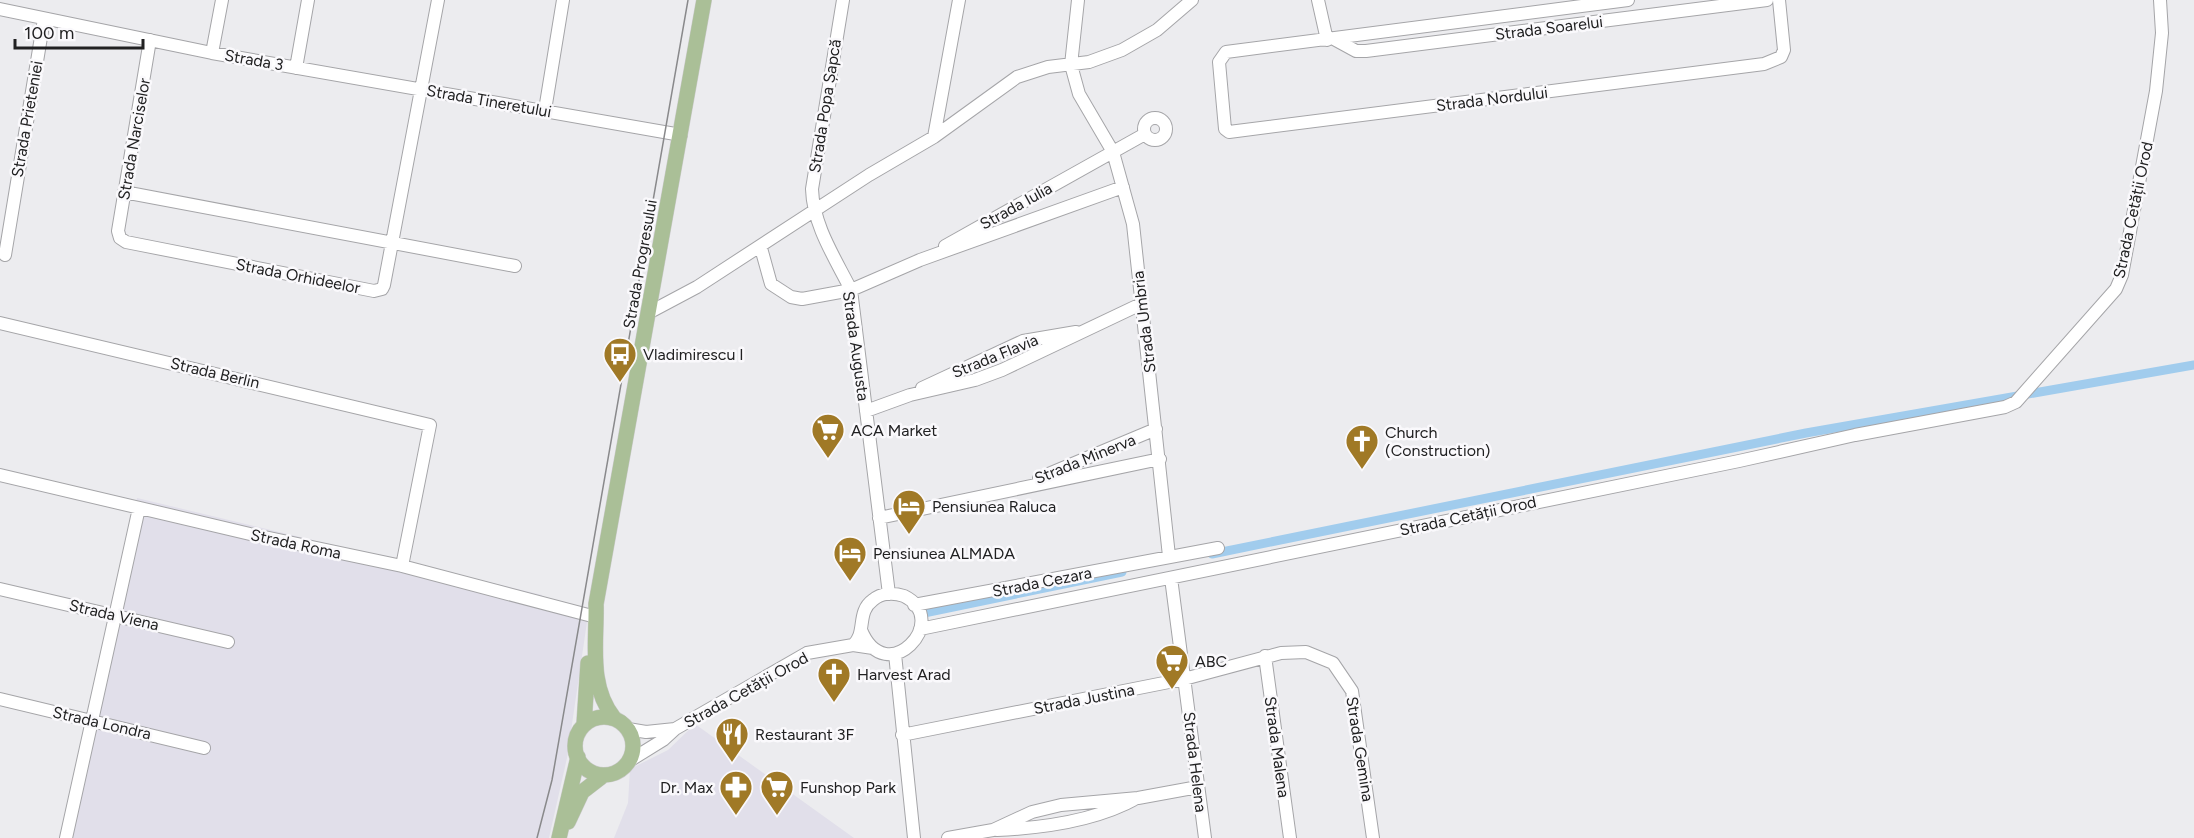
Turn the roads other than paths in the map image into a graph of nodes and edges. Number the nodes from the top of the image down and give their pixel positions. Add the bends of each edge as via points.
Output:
1 (222, 0) edge
2 (308, 0) edge
3 (438, 0) edge
4 (563, 0) edge
5 (704, 0) edge
6 (843, 0) edge
7 (959, 0) edge
8 (1078, 0) edge
9 (1192, 0) edge
10 (1318, 0) edge
11 (1767, 0) edge
12 (1779, 0) edge
13 (2160, 0) edge
14 (1624, 1) edge
15 (0, 9) edge
16 (44, 18) junction
17 (1622, 18) junction
18 (150, 40) junction
19 (1331, 40) junction
20 (1226, 52) joint
21 (212, 53) junction
22 (1071, 65) junction
23 (296, 68) junction
24 (422, 89) junction
25 (544, 110) junction
26 (1145, 134) dead end
27 (681, 135) junction
28 (934, 137) junction
29 (1113, 152) junction
30 (1123, 187) junction
31 (124, 192) junction
32 (814, 212) junction
33 (120, 238) joint
34 (392, 241) junction
35 (761, 248) junction
36 (5, 255) dead end
37 (920, 260) junction
38 (515, 266) dead end
39 (851, 290) junction
40 (1141, 304) junction
41 (650, 312) junction
42 (0, 323) edge
43 (1084, 331) junction
44 (910, 395) junction
45 (866, 411) junction
46 (1156, 429) junction
47 (1160, 459) junction
48 (0, 475) edge
49 (1013, 489) junction
50 (139, 508) junction
51 (879, 518) junction
52 (1218, 548) dead end
53 (1169, 556) junction
54 (402, 566) junction
55 (1171, 578) junction
56 (0, 589) edge
57 (889, 594) junction
58 (914, 605) junction
59 (594, 610) junction
60 (115, 615) junction
61 (920, 629) junction
62 (861, 630) junction
63 (228, 642) dead end
64 (853, 645) junction
65 (873, 648) junction
66 (895, 654) junction
67 (1265, 656) junction
68 (1184, 679) junction
69 (0, 699) edge
70 (614, 718) junction
71 (92, 721) junction
72 (584, 724) junction
73 (628, 729) junction
74 (675, 729) junction
75 (902, 735) junction
76 (204, 748) dead end
77 (578, 757) junction
78 (629, 761) junction
79 (604, 775) junction
80 (1198, 787) junction
81 (66, 838) edge
82 (559, 838) edge
83 (914, 838) edge
84 (948, 838) edge
85 (1205, 838) edge
86 (1290, 838) edge
87 (1373, 838) edge

1 - 21 street
2 - 23 street
3 - 24 street, Strada Orhideelor
4 - 25 street
5 - 27 main road, Strada Progresului
6 - 32 street, Strada Popa Șapcă via 812,189
7 - 28 street
8 - 22 street
9 - 22 street via 1139,41 1105,57
10 - 19 street
11 - 17 street, Strada Soarelui
12 - 20 street, Strada Nordului via 1784,50 1781,57 1764,64 1229,132 1225,129 1219,62
13 - 55 street, Strada Cetății Orod via 2162,33 2156,91 2122,275 2116,290 2016,402
14 - 17 street
14 - 19 street, Strada Soarelui
15 - 16 street, Strada 3
16 - 18 street, Strada 3
16 - 36 street, Strada Prieteniei
17 - 19 street, Strada Soarelui via 1366,51
18 - 21 street, Strada 3
18 - 31 street, Strada Narciselor
19 - 20 street, Strada Soarelui
21 - 23 street, Strada 3
22 - 28 street via 1048,67 1017,77
22 - 29 street, Strada Umbria via 1079,94
23 - 24 street, Strada Tineretului
24 - 25 street, Strada Tineretului
24 - 34 street, Strada Orhideelor
25 - 27 street, Strada Tineretului
26 - 29 street, Strada Iulia
27 - 41 main road, Strada Progresului
28 - 32 street via 869,174
29 - 30 street, Strada Umbria
29 - 37 street, Strada Iulia
30 - 37 street, Strada Iulia
30 - 40 street, Strada Umbria via 1133,224
31 - 33 street, Strada Narciselor
31 - 34 street
32 - 35 street
32 - 39 street, Strada Augusta
33 - 34 street, Strada Orhideelor via 374,291 382,290 384,285
34 - 38 street
35 - 39 street, Strada Iulia via 771,284 791,297 802,299
35 - 41 street
37 - 39 street, Strada Iulia
39 - 45 street, Strada Augusta
40 - 43 street, Strada Flavia
40 - 46 street, Strada Umbria
41 - 59 main road, Strada Progresului
42 - 54 street, Strada Berlin via 430,425
43 - 44 street, Strada Flavia via 975,380
43 - 44 street, Strada Flavia via 1023,341
44 - 45 street, Strada Flavia
45 - 51 street, Strada Augusta
46 - 47 street, Strada Umbria
46 - 49 street, Strada Minerva
47 - 49 street, Strada Minerva
47 - 53 street
48 - 50 street, Strada Roma
49 - 51 street, Strada Minerva
50 - 54 street, Strada Roma
50 - 60 street
51 - 57 street, Strada Augusta
52 - 53 street, Strada Cezara
53 - 58 street, Strada Cezara
54 - 59 street, Strada Roma
55 - 61 street, Strada Cetății Orod
55 - 68 street, Strada Helena
56 - 60 street, Strada Viena
57 - 58 street via 903,596
57 - 62 street via 870,602 864,610
58 - 61 street
59 - 70 main road, Strada Progresului via 599,691
59 - 72 main road, Strada Progresului
60 - 63 street, Strada Viena
60 - 71 street
61 - 66 street via 912,646
62 - 64 street
62 - 65 street
64 - 65 street, Strada Cetății Orod
64 - 74 street, Strada Cetății Orod via 801,656
65 - 66 street, Strada Cetății Orod
66 - 75 street
67 - 68 street, Strada Justina
67 - 86 street, Strada Malena
67 - 87 street, Strada Gemina via 1294,652 1318,655 1338,668 1352,691
68 - 75 street, Strada Justina
68 - 80 street, Strada Helena
69 - 71 street, Strada Londra
70 - 72 main road via 595,718
70 - 73 main road
71 - 76 street, Strada Londra
71 - 81 street
72 - 77 main road via 576,740
73 - 74 street, Strada Cetății Orod
73 - 78 main road via 633,745
74 - 78 street, Strada Cetății Orod
75 - 83 street
77 - 79 main road via 588,770
77 - 82 main road
78 - 79 main road via 618,771
79 - 82 main road via 582,792
80 - 84 street via 1138,798 1061,805 1032,812 993,830
80 - 85 street, Strada Helena

